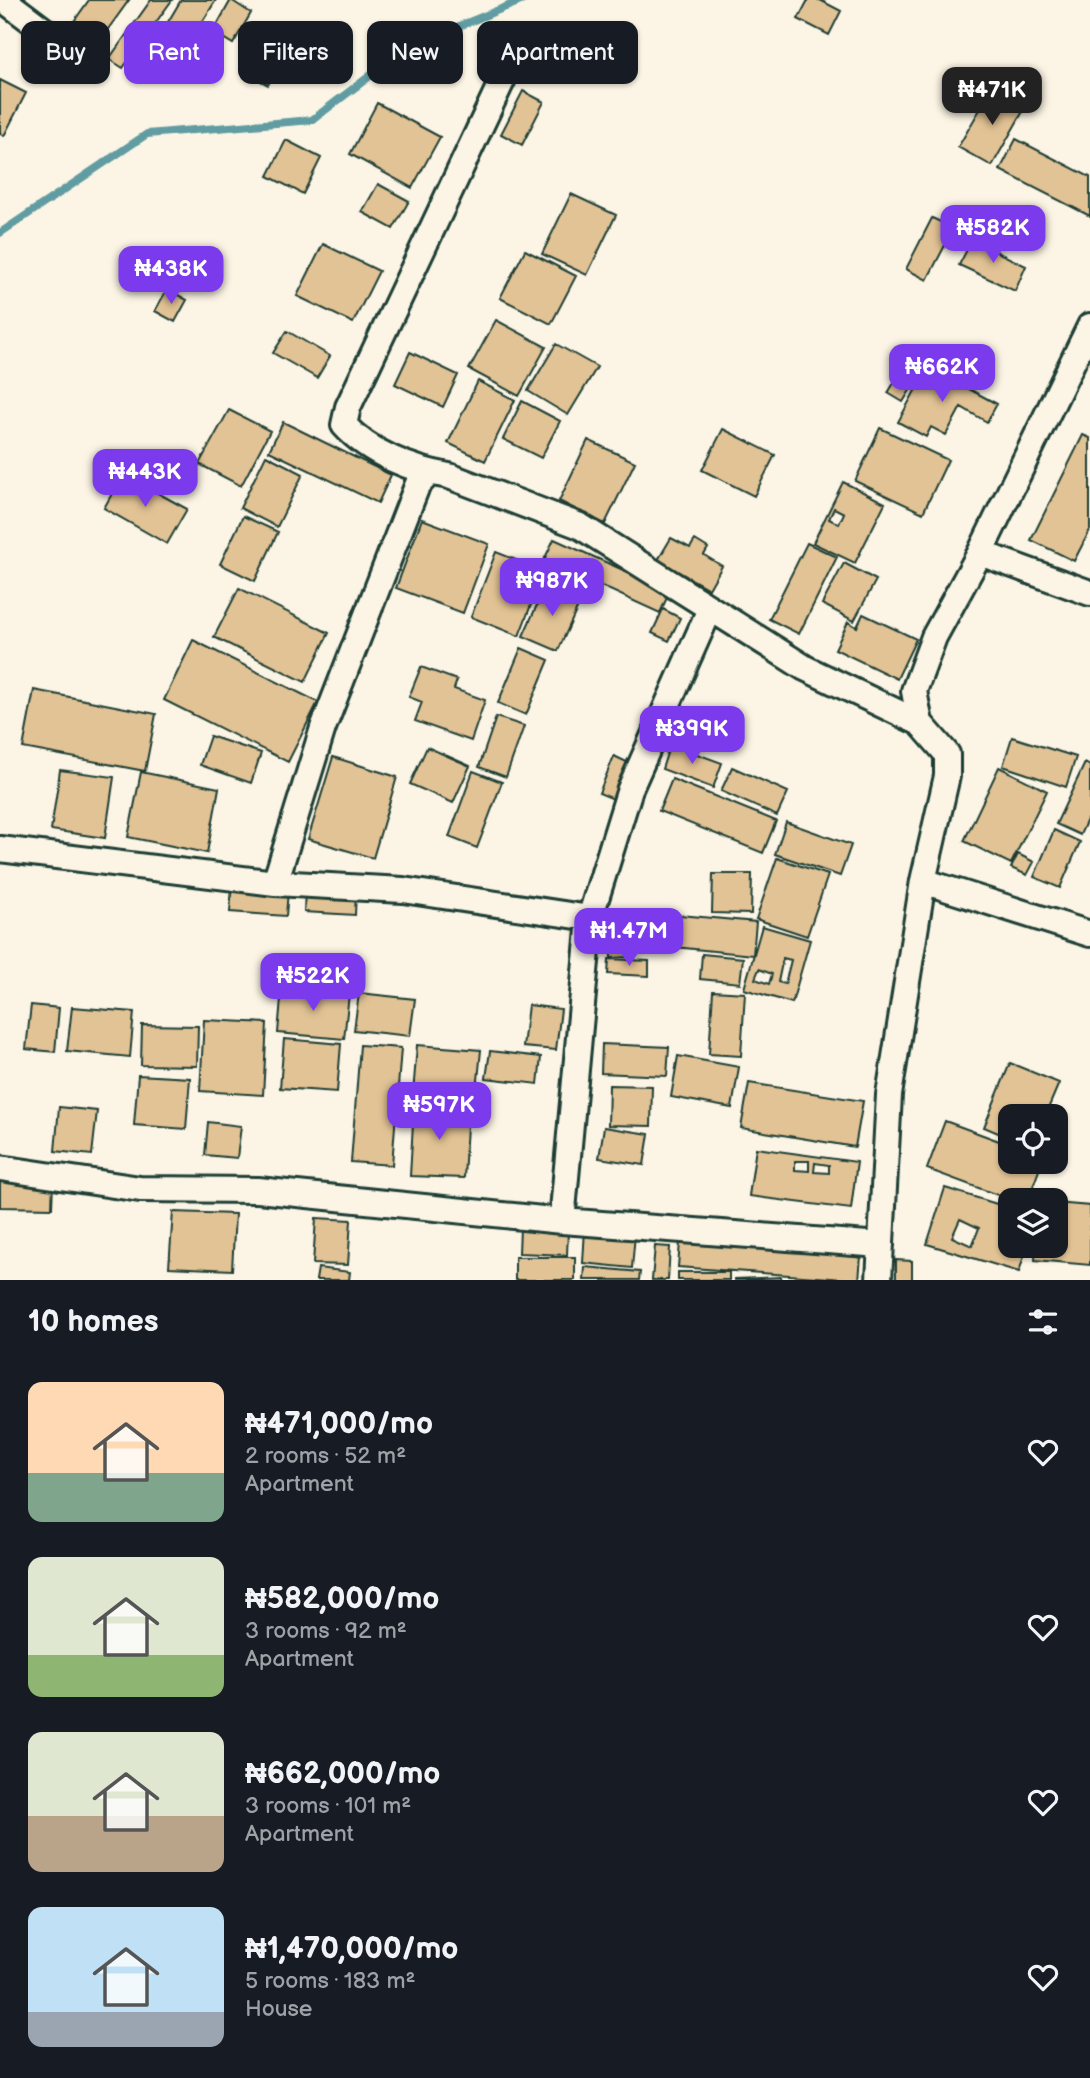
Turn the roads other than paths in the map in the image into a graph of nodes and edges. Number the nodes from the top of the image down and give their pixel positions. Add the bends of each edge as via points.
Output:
1 (4, 0) edge
2 (32, 21) edge
3 (501, 84) edge
4 (1090, 326) edge
5 (429, 473) junction
6 (979, 553) junction
7 (1090, 593) edge
8 (710, 608) junction
9 (920, 723) junction
10 (0, 849) edge
11 (923, 881) junction
12 (275, 883) junction
13 (590, 918) junction
14 (1090, 934) edge
15 (0, 1168) edge
16 (562, 1221) junction
17 (881, 1245) junction
18 (879, 1280) edge

1 - 2 street
3 - 5 street via 348,407 344,425 360,443
4 - 6 street
5 - 8 street via 449,476 580,526
5 - 12 street via 417,486 323,728
6 - 7 street
6 - 9 street via 934,637 914,691
8 - 9 street via 805,668
8 - 13 street via 630,789
9 - 11 street via 947,754 947,776
10 - 12 street
11 - 14 street
11 - 17 street via 889,1095
12 - 13 street via 403,890
13 - 16 street
15 - 16 street via 140,1189 258,1190
16 - 17 street
17 - 18 street

